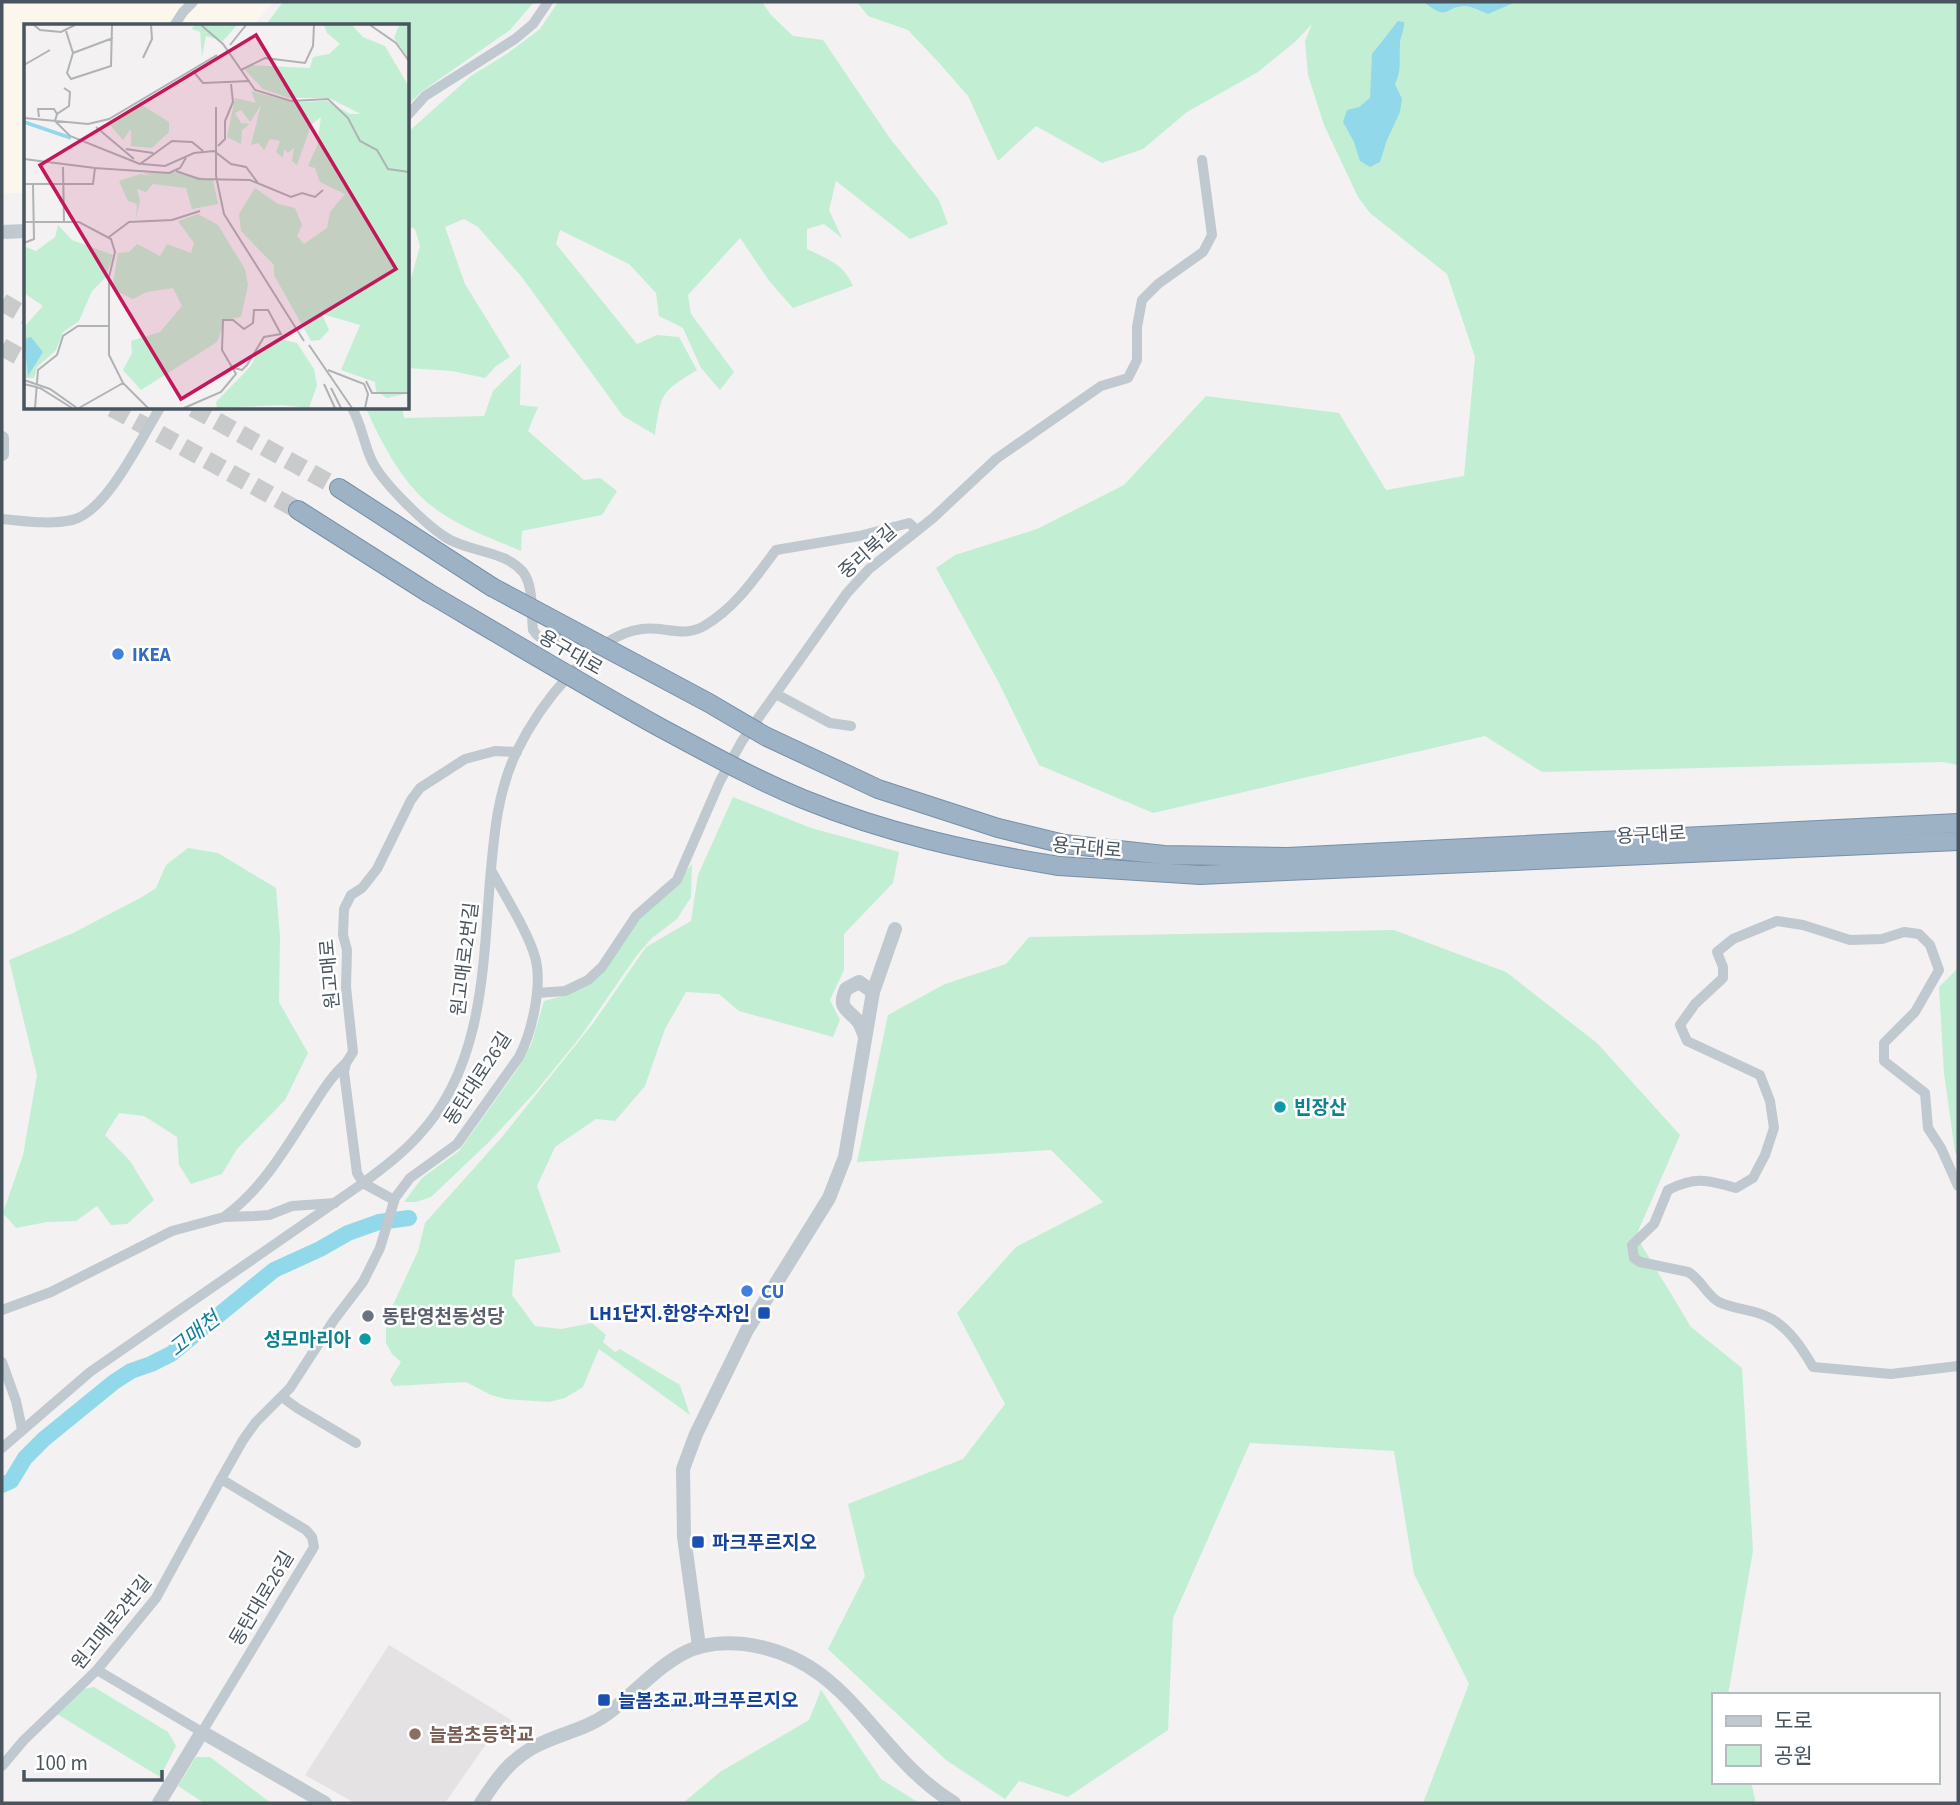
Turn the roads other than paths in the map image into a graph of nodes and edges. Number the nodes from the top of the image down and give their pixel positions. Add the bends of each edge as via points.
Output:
1 (193, 2) edge
2 (548, 2) edge
3 (175, 24) edge
4 (410, 112) edge
5 (1202, 160) dead end
6 (24, 230) edge
7 (2, 232) edge
8 (159, 410) edge
9 (353, 410) edge
10 (2, 438) edge
11 (2, 454) edge
12 (339, 488) tunnel mouth
13 (298, 510) tunnel mouth
14 (2, 519) edge
15 (917, 530) junction
16 (597, 648) junction
17 (776, 694) junction
18 (851, 726) dead end
19 (516, 752) junction
20 (1958, 823) edge
21 (1958, 841) edge
22 (491, 870) junction
23 (895, 929) dead end
24 (873, 992) junction
25 (537, 993) junction
26 (866, 1038) junction
27 (346, 1063) junction
28 (363, 1183) junction
29 (1958, 1186) edge
30 (338, 1203) junction
31 (393, 1203) junction
32 (224, 1217) junction
33 (2, 1310) edge
34 (2, 1362) edge
35 (1958, 1366) edge
36 (282, 1397) junction
37 (22, 1429) junction
38 (356, 1443) dead end
39 (2, 1448) edge
40 (221, 1479) junction
41 (699, 1646) junction
42 (97, 1670) junction
43 (202, 1732) junction
44 (2, 1766) edge
45 (159, 1803) edge
46 (325, 1803) edge
47 (481, 1803) edge
48 (954, 1803) edge

1 - 3 street
2 - 4 street via 533,24 425,96
5 - 15 street, 중리북길 via 1212,236 1203,252 1142,300 1137,360 1128,378 1101,386 996,459
6 - 7 street
8 - 14 street via 91,512 55,523
9 - 16 street via 372,462 413,508 445,537 503,558 523,572 536,635 558,639 579,625 594,633
10 - 11 street
12 - 20 highway, 용구대로, bridge via 492,587 765,736 878,789 998,828 1065,844 1164,855 1288,857
13 - 21 highway, 용구대로, bridge via 427,592 721,761 793,795 869,823 981,853 1059,866 1213,874
15 - 16 street via 909,523 776,550 737,601 705,626 685,633 644,629
15 - 17 street, 중리북길 via 847,593
16 - 19 street via 552,697
17 - 18 street via 830,723
17 - 25 street, 중리북길 via 720,780 677,880 636,916 588,980 565,991
19 - 22 street, 원고매로2번길 via 497,812
19 - 27 street, 원고매로 via 495,751 466,759 420,788 377,869 351,895 342,922 353,1052
22 - 25 street, 동탄대로26길 via 535,957
22 - 28 street, 원고매로2번길 via 482,989 454,1084 421,1134
23 - 24 street
24 - 26 street
24 - 26 street via 859,982 846,989 842,998 845,1011 858,1021
25 - 31 street, 동탄대로26길 via 519,1057 457,1144 410,1178
26 - 41 street via 845,1157 829,1198 747,1330 683,1469 684,1537
27 - 28 street, 원고매로 via 357,1174
27 - 32 street via 326,1084 270,1172
28 - 30 street
28 - 31 street
29 - 35 street via 1928,1128 1925,1093 1884,1061 1884,1043 1915,1012 1939,970 1930,945 1919,934 1850,940 1777,921 1732,939 1717,951 1723,978 1680,1025 1687,1041 1760,1075 1774,1128 1753,1178 1736,1188 1698,1179 1668,1190 1654,1224 1632,1245 1634,1258 1688,1272 1717,1301 1767,1316 1804,1350 1813,1367 1891,1374
30 - 32 street via 292,1206 262,1216
30 - 37 street via 90,1372
31 - 36 street via 363,1282
32 - 33 street via 172,1231 51,1292
34 - 37 street
36 - 38 street
36 - 40 street via 243,1440
37 - 39 street
40 - 42 street, 원고매로2번길 via 162,1589
40 - 43 street, 동탄대로26길 via 306,1530 314,1547
41 - 47 street via 661,1667 599,1720 518,1756
41 - 48 street via 759,1646 811,1666 833,1683 916,1774
42 - 43 street
42 - 44 street, 원고매로2번길
43 - 45 street, 동탄대로26길
43 - 46 street

